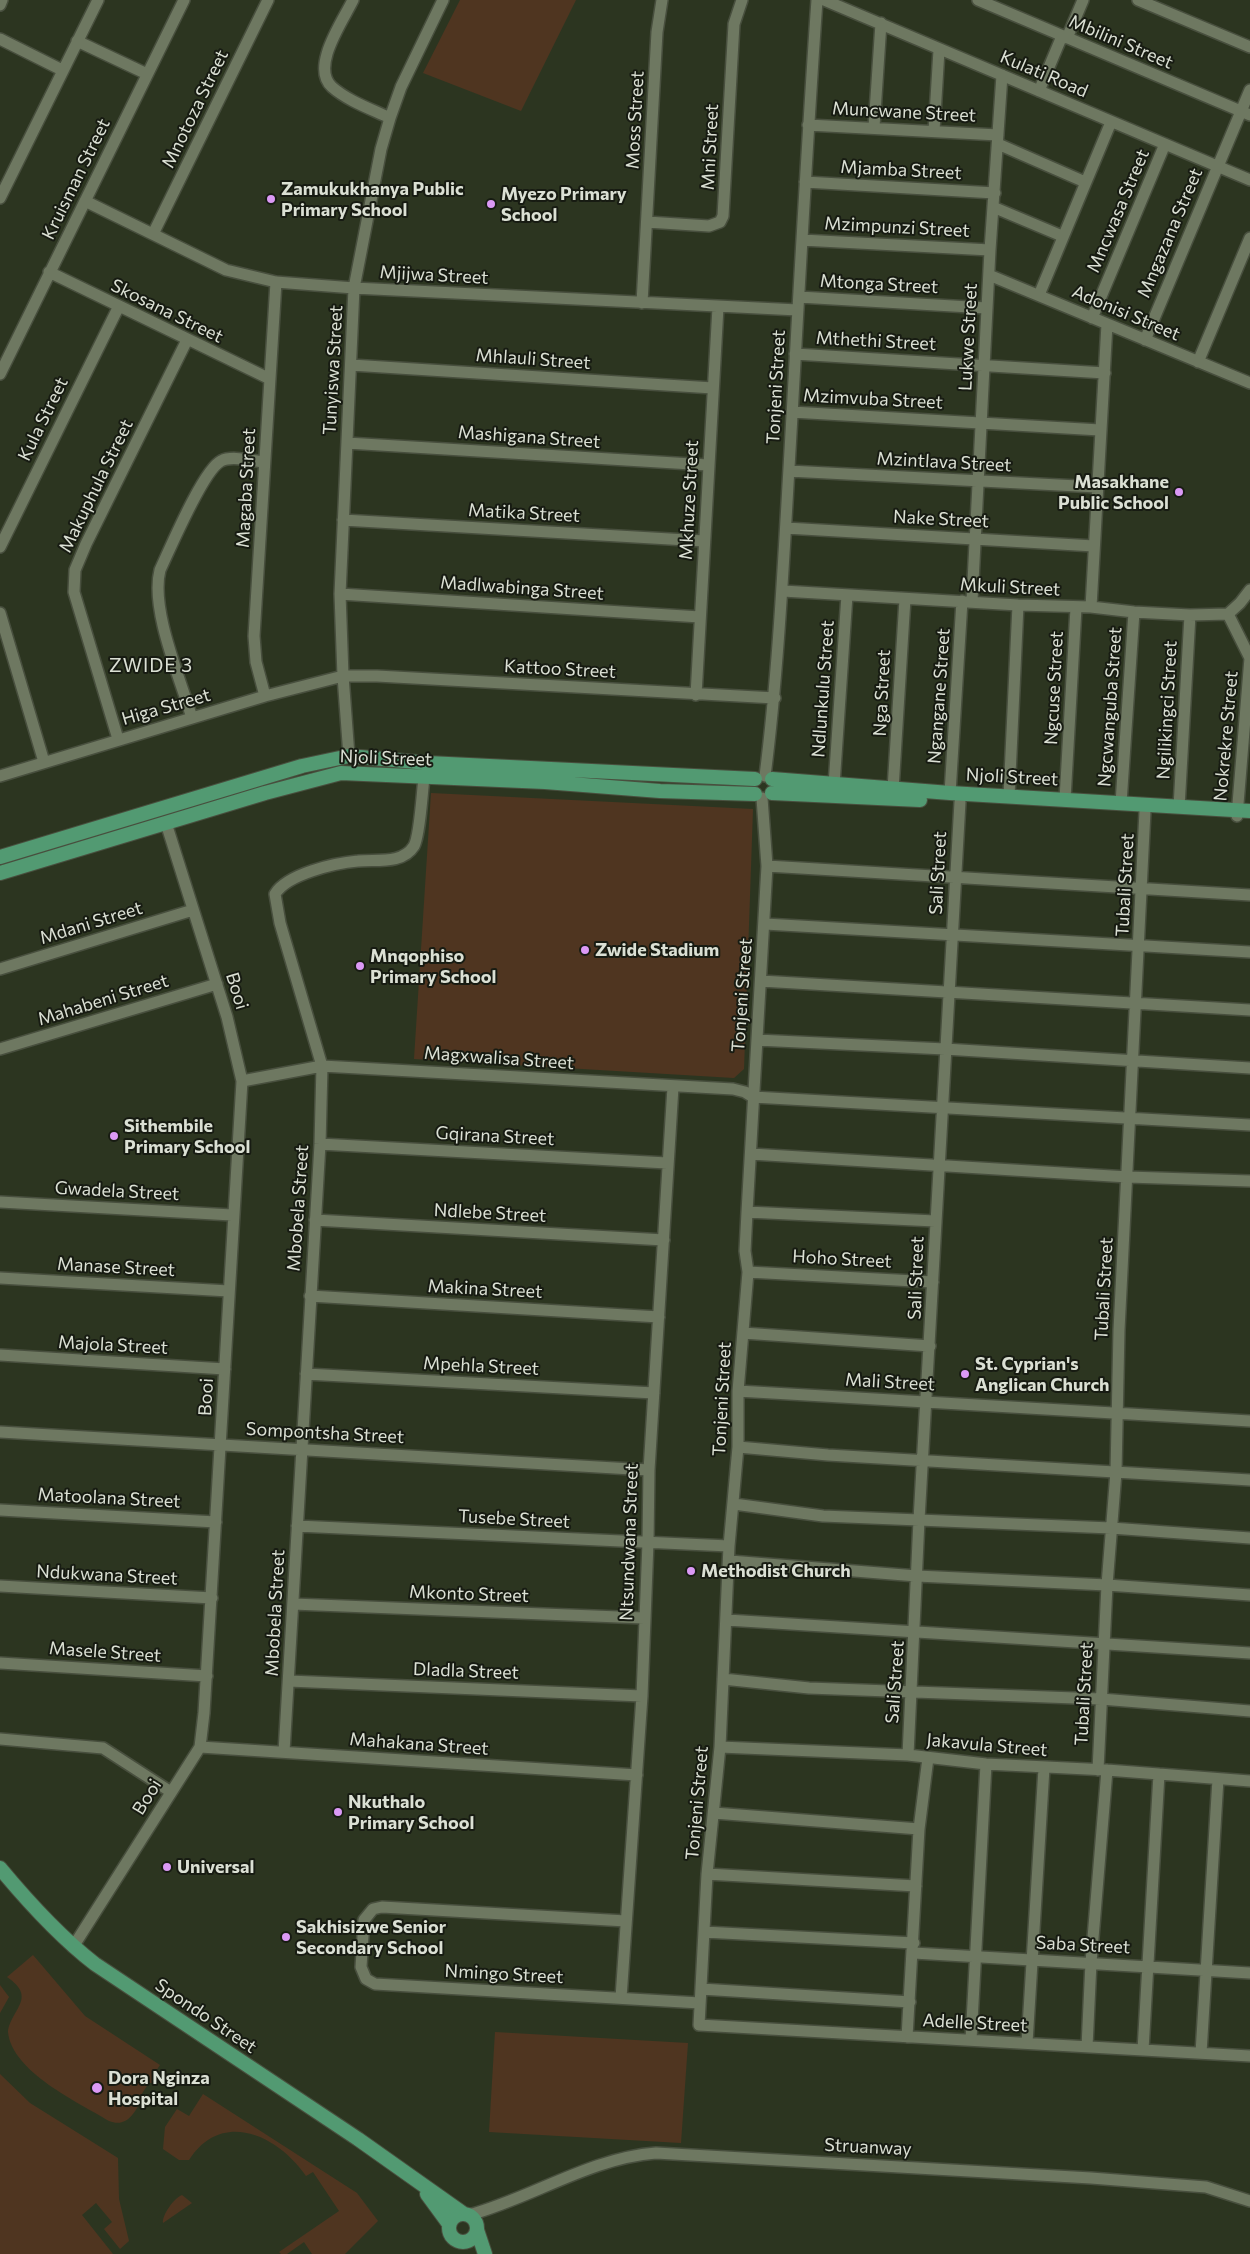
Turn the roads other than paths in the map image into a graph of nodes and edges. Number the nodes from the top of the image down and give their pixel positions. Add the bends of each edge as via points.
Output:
1 (2, 0) edge
2 (98, 0) edge
3 (184, 0) edge
4 (268, 0) edge
5 (353, 0) edge
6 (443, 0) edge
7 (662, 0) edge
8 (742, 0) edge
9 (817, 0) edge
10 (824, 0) edge
11 (978, 0) edge
12 (1083, 0) edge
13 (1138, 0) edge
14 (0, 5) edge
15 (881, 23) junction
16 (1065, 37) junction
17 (0, 39) edge
18 (77, 41) junction
19 (1250, 47) edge
20 (939, 50) junction
21 (62, 70) junction
22 (147, 74) junction
23 (1002, 75) junction
24 (1250, 90) edge
25 (1039, 91) junction
26 (1245, 113) edge
27 (390, 118) junction
28 (1111, 122) junction
29 (808, 125) junction
30 (874, 127) junction
31 (934, 131) junction
32 (998, 139) junction
33 (1165, 144) junction
34 (1217, 167) junction
35 (1250, 180) edge
36 (805, 182) junction
37 (1085, 182) junction
38 (995, 193) junction
39 (0, 198) edge
40 (85, 201) junction
41 (994, 207) junction
42 (647, 222) junction
43 (153, 234) junction
44 (1062, 236) junction
45 (1250, 238) edge
46 (802, 240) junction
47 (990, 250) junction
48 (49, 272) junction
49 (989, 275) junction
50 (276, 282) junction
51 (354, 288) junction
52 (1038, 295) junction
53 (799, 297) junction
54 (642, 303) junction
55 (119, 306) junction
56 (718, 307) junction
57 (987, 308) junction
58 (798, 310) junction
59 (1092, 318) junction
60 (1107, 324) junction
61 (186, 340) junction
62 (1145, 340) junction
63 (796, 354) junction
64 (1198, 362) junction
65 (350, 365) junction
66 (985, 365) junction
67 (1105, 372) junction
68 (0, 374) edge
69 (270, 379) junction
70 (1250, 383) edge
71 (713, 388) junction
72 (792, 412) junction
73 (981, 424) junction
74 (1100, 430) junction
75 (347, 443) junction
76 (264, 462) junction
77 (708, 465) junction
78 (789, 471) junction
79 (978, 481) junction
80 (1097, 487) junction
81 (343, 520) junction
82 (786, 528) junction
83 (975, 539) junction
84 (704, 541) junction
85 (1094, 546) junction
86 (0, 547) edge
87 (1250, 590) edge
88 (783, 591) junction
89 (340, 594) junction
90 (847, 595) junction
91 (905, 599) junction
92 (967, 601) junction
93 (1018, 605) junction
94 (1091, 607) junction
95 (1076, 608) junction
96 (1231, 611) junction
97 (1134, 612) junction
98 (0, 613) edge
99 (1190, 615) junction
100 (700, 617) junction
101 (343, 676) junction
102 (696, 694) junction
103 (265, 696) junction
104 (775, 698) junction
105 (192, 718) junction
106 (118, 739) junction
107 (350, 756) junction
108 (44, 762) junction
109 (0, 776) edge
110 (424, 778) junction
111 (834, 785) junction
112 (764, 786) junction
113 (894, 789) junction
114 (1009, 796) junction
115 (955, 797) junction
116 (1066, 799) junction
117 (1121, 803) junction
118 (1179, 807) junction
119 (1145, 810) junction
120 (1243, 814) edge
121 (166, 823) junction
122 (0, 857) edge
123 (767, 866) junction
124 (0, 874) edge
125 (956, 878) junction
126 (1143, 888) junction
127 (1250, 895) edge
128 (193, 910) junction
129 (765, 924) junction
130 (952, 935) junction
131 (1140, 946) junction
132 (1250, 952) edge
133 (0, 969) edge
134 (761, 982) junction
135 (216, 984) junction
136 (948, 992) junction
137 (1136, 1005) junction
138 (1250, 1010) edge
139 (757, 1040) junction
140 (0, 1049) edge
141 (945, 1049) junction
142 (1133, 1062) junction
143 (322, 1066) junction
144 (1250, 1068) edge
145 (242, 1081) junction
146 (673, 1087) junction
147 (753, 1097) junction
148 (941, 1107) junction
149 (1129, 1118) junction
150 (1250, 1125) edge
151 (320, 1144) junction
152 (750, 1154) junction
153 (667, 1163) junction
154 (939, 1165) junction
155 (1128, 1178) junction
156 (1250, 1180) edge
157 (0, 1202) edge
158 (747, 1212) junction
159 (232, 1215) junction
160 (315, 1220) junction
161 (935, 1221) junction
162 (664, 1240) junction
163 (748, 1272) junction
164 (0, 1278) edge
165 (933, 1282) junction
166 (229, 1291) junction
167 (310, 1296) junction
168 (659, 1317) junction
169 (744, 1333) junction
170 (930, 1346) junction
171 (0, 1356) edge
172 (225, 1369) junction
173 (306, 1374) junction
174 (738, 1391) junction
175 (654, 1393) junction
176 (927, 1402) junction
177 (1119, 1412) junction
178 (1250, 1421) edge
179 (0, 1432) edge
180 (221, 1446) junction
181 (301, 1448) junction
182 (738, 1448) junction
183 (923, 1461) junction
184 (649, 1470) junction
185 (1116, 1472) junction
186 (1250, 1480) edge
187 (734, 1504) junction
188 (0, 1510) edge
189 (919, 1520) junction
190 (216, 1522) junction
191 (297, 1526) junction
192 (1112, 1528) junction
193 (1250, 1538) edge
194 (648, 1542) junction
195 (730, 1546) junction
196 (730, 1562) junction
197 (917, 1576) junction
198 (1107, 1585) junction
199 (0, 1586) edge
200 (1250, 1595) edge
201 (212, 1598) junction
202 (293, 1604) junction
203 (644, 1618) junction
204 (728, 1620) junction
205 (915, 1632) junction
206 (1104, 1643) junction
207 (1250, 1653) edge
208 (0, 1663) edge
209 (207, 1676) junction
210 (723, 1679) junction
211 (289, 1681) junction
212 (911, 1691) junction
213 (642, 1696) junction
214 (1102, 1699) junction
215 (1250, 1712) edge
216 (0, 1740) edge
217 (720, 1746) junction
218 (200, 1747) junction
219 (284, 1752) junction
220 (908, 1755) junction
221 (928, 1758) junction
222 (986, 1764) junction
223 (1044, 1768) junction
224 (1103, 1770) junction
225 (1159, 1774) junction
226 (636, 1775) junction
227 (1218, 1779) junction
228 (1250, 1781) edge
229 (171, 1792) junction
230 (714, 1813) junction
231 (919, 1829) junction
232 (0, 1868) edge
233 (707, 1874) junction
234 (916, 1886) junction
235 (626, 1922) junction
236 (704, 1932) junction
237 (74, 1947) junction
238 (914, 1948) junction
239 (976, 1957) junction
240 (1034, 1960) junction
241 (1091, 1962) junction
242 (1148, 1966) junction
243 (1206, 1970) junction
244 (1250, 1973) edge
245 (701, 1989) junction
246 (621, 1998) junction
247 (910, 2002) junction
248 (700, 2003) junction
249 (699, 2025) joint
250 (907, 2037) junction
251 (970, 2040) junction
252 (1028, 2043) junction
253 (1087, 2047) junction
254 (1143, 2050) junction
255 (1201, 2053) junction
256 (1250, 2056) edge
257 (409, 2175) junction
258 (1250, 2190) edge
259 (1232, 2195) junction
260 (1250, 2201) edge
261 (472, 2220) junction
262 (449, 2224) junction
263 (464, 2243) junction
264 (475, 2254) edge
265 (485, 2254) edge

1 - 14 street
2 - 18 street
3 - 22 street, Kruisman Street
4 - 43 street, Mnotoza Street
5 - 27 street via 328,50 325,77 339,92
6 - 27 street, Tunyiswa Street via 401,87
7 - 42 street, Moss Street via 657,32
8 - 42 street, Mni Street via 734,24 723,216 720,222 709,226
9 - 29 street, Tonjeni Street
10 - 15 street, Kulati Road
11 - 16 street, Mbilini Street
12 - 16 street
13 - 19 street
15 - 20 street, Kulati Road
15 - 30 street
16 - 25 street
16 - 26 street, Mbilini Street
17 - 21 street
18 - 21 street
18 - 22 street
20 - 23 street, Kulati Road
20 - 31 street
21 - 39 street
22 - 40 street, Kruisman Street
23 - 25 street, Kulati Road
23 - 32 street, Lukwe Street
24 - 26 street, Mngazana Street
25 - 28 street, Kulati Road
26 - 34 street, Mngazana Street
27 - 51 street, Tunyiswa Street via 375,176
28 - 33 street, Kulati Road
28 - 37 street
29 - 30 street, Muncwane Street
29 - 36 street, Tonjeni Street
30 - 31 street, Muncwane Street
31 - 32 street, Muncwane Street
32 - 37 street
32 - 38 street, Lukwe Street
33 - 34 street, Kulati Road
33 - 59 street, Mncwasa Street
34 - 35 street, Kulati Road
34 - 62 street, Mngazana Street
36 - 38 street, Mjamba Street
36 - 46 street, Tonjeni Street
37 - 44 street
38 - 41 street, Lukwe Street
40 - 43 street, Mjijwa Street
40 - 48 street, Kruisman Street
41 - 44 street
41 - 47 street, Lukwe Street
42 - 54 street, Moss Street
43 - 50 street, Mjijwa Street via 226,270
44 - 52 street
45 - 64 street
46 - 47 street, Mzimpunzi Street
46 - 53 street, Tonjeni Street
47 - 49 street, Lukwe Street
48 - 55 street, Skosana Street
48 - 68 street, Kruisman Street
49 - 52 street, Adonisi Street
49 - 57 street, Lukwe Street
50 - 51 street, Mjijwa Street
50 - 69 street, Magaba Street
51 - 54 street, Mjijwa Street
51 - 65 street, Tunyiswa Street
52 - 59 street, Adonisi Street
53 - 57 street, Mtonga Street
53 - 58 street, Tonjeni Street
54 - 56 street, Mjijwa Street
55 - 61 street, Skosana Street
55 - 86 street, Kula Street
56 - 58 street, Mjijwa Street
56 - 71 street, Mkhuze Street
57 - 66 street, Lukwe Street
58 - 63 street, Tonjeni Street
59 - 60 street, Adonisi Street
60 - 62 street, Adonisi Street
60 - 67 street
61 - 69 street, Skosana Street
61 - 106 street, Makuphula Street via 86,544 73,579 76,603
62 - 64 street, Adonisi Street
63 - 66 street, Mthethi Street
63 - 72 street, Tonjeni Street
64 - 70 street, Adonisi Street
65 - 71 street, Mhlauli Street
65 - 75 street, Tunyiswa Street
66 - 67 street, Mthethi Street
66 - 73 street, Lukwe Street
67 - 74 street
69 - 76 street, Magaba Street
71 - 77 street, Mkhuze Street
72 - 73 street, Mzimvuba Street
72 - 78 street, Tonjeni Street
73 - 74 street, Mzimvuba Street
73 - 79 street, Lukwe Street
74 - 80 street
75 - 77 street, Mashigana Street
75 - 81 street, Tunyiswa Street
76 - 103 street, Magaba Street via 254,648
76 - 105 street via 226,460 215,465 160,570 157,602
77 - 84 street, Mkhuze Street
78 - 79 street, Mzintlava Street
78 - 82 street, Tonjeni Street
79 - 80 street, Mzintlava Street
79 - 83 street, Lukwe Street
80 - 85 street
81 - 84 street, Matika Street
81 - 89 street, Tunyiswa Street
82 - 83 street, Nake Street
82 - 88 street, Tonjeni Street
83 - 85 street, Nake Street
83 - 92 street, Lukwe Street
84 - 100 street, Mkhuze Street
85 - 94 street
87 - 96 street
88 - 90 street, Mkuli Street
88 - 104 street, Tonjeni Street
89 - 100 street, Madlwabinga Street
89 - 101 street, Tunyiswa Street
90 - 91 street, Mkuli Street
90 - 111 street, Ndlunkulu Street
91 - 92 street, Mkuli Street
91 - 113 street, Nga Street
92 - 93 street, Mkuli Street
92 - 115 street, Ngangane Street
93 - 95 street, Mkuli Street
93 - 114 street
94 - 95 street, Mkuli Street
94 - 97 street, Mkuli Street
95 - 116 street, Ngcuse Street
96 - 99 street, Mkuli Street
96 - 120 street, Nokrekre Street via 1250,658
97 - 99 street, Mkuli Street
97 - 117 street, Ngcwanguba Street
98 - 108 street
99 - 118 street, Ngilikingci Street
100 - 102 street, Mkhuze Street
101 - 102 street, Kattoo Street
101 - 103 street, Higa Street
101 - 107 street, Tunyiswa Street
102 - 104 street, Kattoo Street
103 - 105 street, Higa Street
104 - 112 street, Tonjeni Street
105 - 106 street, Higa Street
106 - 108 street, Higa Street
107 - 112 main road, Njoli Street
107 - 122 main road, Njoli Street via 302,766
108 - 109 street, Higa Street
110 - 112 main road, Njoli Street via 545,782 660,791
110 - 121 main road, Njoli Street via 353,772 331,775
110 - 143 street, Mbobela Street via 417,838 409,851 391,860 356,861 298,876 283,884 275,894 280,924
111 - 112 main road, Njoli Street
111 - 113 main road, Njoli Street
112 - 115 main road, Njoli Street
112 - 123 street, Tonjeni Street
113 - 115 main road, Njoli Street
114 - 115 main road, Njoli Street
114 - 116 main road, Njoli Street
115 - 119 main road, Njoli Street
115 - 125 street, Sali Street
116 - 117 main road, Njoli Street
117 - 118 main road, Njoli Street
118 - 120 main road, Njoli Street
119 - 120 main road, Njoli Street
119 - 126 street, Tubali Street
121 - 124 main road, Njoli Street
121 - 128 street, Booi
123 - 125 street
123 - 129 street, Tonjeni Street
125 - 126 street
125 - 130 street, Sali Street
126 - 127 street
126 - 131 street, Tubali Street
128 - 133 street, Mdani Street
128 - 135 street, Booi
129 - 130 street
129 - 134 street, Tonjeni Street
130 - 131 street
130 - 136 street, Sali Street
131 - 132 street
131 - 137 street, Tubali Street
134 - 136 street
134 - 139 street, Tonjeni Street
135 - 140 street, Mahabeni Street
135 - 145 street, Booi via 234,1041
136 - 137 street
136 - 141 street, Sali Street
137 - 138 street
137 - 142 street, Tubali Street
139 - 141 street
139 - 147 street, Tonjeni Street
141 - 142 street
141 - 148 street, Sali Street
142 - 144 street
142 - 149 street, Tubali Street
143 - 145 street, Magxwalisa Street
143 - 146 street, Magxwalisa Street
143 - 151 street, Mbobela Street
145 - 159 street, Booi
146 - 147 street, Magxwalisa Street via 733,1089
146 - 153 street, Ntsundwana Street
147 - 148 street, Magxwalisa Street
147 - 152 street, Tonjeni Street
148 - 149 street, Magxwalisa Street
148 - 154 street, Sali Street
149 - 150 street, Magxwalisa Street
149 - 155 street, Tubali Street
151 - 153 street, Gqirana Street
151 - 160 street, Mbobela Street
152 - 154 street
152 - 158 street, Tonjeni Street
153 - 162 street, Ntsundwana Street
154 - 155 street
154 - 161 street, Sali Street
155 - 156 street
155 - 177 street, Tubali Street via 1119,1330
157 - 159 street, Gwadela Street
158 - 161 street
158 - 163 street, Tonjeni Street via 745,1250
159 - 166 street, Booi
160 - 162 street, Ndlebe Street
160 - 167 street, Mbobela Street
161 - 165 street, Sali Street
162 - 168 street, Ntsundwana Street
163 - 165 street, Hoho Street
163 - 169 street, Tonjeni Street
164 - 166 street, Manase Street
165 - 170 street, Sali Street
166 - 172 street, Booi
167 - 168 street, Makina Street
167 - 173 street, Mbobela Street
168 - 175 street, Ntsundwana Street
169 - 170 street
169 - 174 street, Tonjeni Street
170 - 176 street, Sali Street
171 - 172 street, Majola Street
172 - 180 street, Booi
173 - 175 street, Mpehla Street
173 - 181 street, Mbobela Street
174 - 176 street, Mali Street
174 - 182 street, Tonjeni Street
175 - 184 street, Ntsundwana Street
176 - 177 street, Mali Street
176 - 183 street, Sali Street
177 - 178 street, Mali Street
177 - 185 street, Tubali Street
179 - 180 street, Sompontsha Street
180 - 181 street, Sompontsha Street
180 - 190 street, Booi
181 - 184 street, Sompontsha Street
181 - 191 street, Mbobela Street
182 - 183 street
182 - 187 street, Tonjeni Street
183 - 185 street
183 - 189 street, Sali Street
184 - 194 street, Ntsundwana Street
185 - 186 street
185 - 192 street, Tubali Street
187 - 189 street via 823,1516
187 - 195 street, Tonjeni Street
188 - 190 street, Matoolana Street
189 - 192 street
189 - 197 street, Sali Street
190 - 201 street, Booi
191 - 194 street, Tusebe Street
191 - 202 street, Mbobela Street
192 - 193 street
192 - 198 street, Tubali Street
194 - 195 street, Tusebe Street
194 - 203 street, Ntsundwana Street
195 - 196 street, Tonjeni Street
196 - 197 street
196 - 204 street, Tonjeni Street
197 - 198 street
197 - 205 street, Sali Street
198 - 200 street
198 - 206 street, Tubali Street
199 - 201 street, Ndukwana Street
201 - 209 street, Booi
202 - 203 street, Mkonto Street
202 - 211 street, Mbobela Street
203 - 213 street, Ntsundwana Street
204 - 205 street
204 - 210 street, Tonjeni Street
205 - 206 street
205 - 212 street, Sali Street
206 - 207 street
206 - 214 street, Tubali Street
208 - 209 street, Masele Street
209 - 218 street, Booi
210 - 212 street via 808,1688
210 - 217 street, Tonjeni Street
211 - 213 street, Dladla Street
211 - 219 street, Mbobela Street
212 - 214 street
212 - 220 street, Sali Street
213 - 226 street, Ntsundwana Street
214 - 215 street
214 - 224 street, Tubali Street
216 - 229 street via 103,1748
217 - 220 street, Jakavula Street
217 - 230 street, Tonjeni Street
218 - 219 street, Mahakana Street
218 - 229 street, Booi
219 - 226 street, Mahakana Street
220 - 221 street, Jakavula Street
221 - 222 street, Jakavula Street
221 - 231 street
222 - 223 street, Jakavula Street
222 - 239 street
223 - 224 street, Jakavula Street
223 - 240 street
224 - 225 street, Jakavula Street
224 - 241 street, Tubali Street
225 - 227 street, Jakavula Street
225 - 242 street
226 - 235 street, Ntsundwana Street
227 - 228 street, Jakavula Street
227 - 243 street
229 - 237 street, Booi
230 - 231 street
230 - 233 street, Tonjeni Street
231 - 234 street
232 - 237 main road, Spondo Street
233 - 234 street
233 - 236 street, Tonjeni Street
234 - 238 street
235 - 246 street, Ntsundwana Street
235 - 246 street, Nmingo Street via 382,1907 373,1910 364,1920 361,1967 366,1979 375,1984
236 - 238 street, Saba Street
236 - 245 street, Tonjeni Street
237 - 257 main road, Spondo Street
238 - 239 street, Saba Street
238 - 247 street
239 - 240 street, Saba Street
239 - 251 street
240 - 241 street, Saba Street
240 - 252 street
241 - 242 street, Saba Street
241 - 253 street, Tubali Street
242 - 243 street, Saba Street
242 - 254 street
243 - 244 street, Saba Street
243 - 255 street
245 - 247 street
245 - 248 street, Tonjeni Street
246 - 248 street, Nmingo Street
247 - 250 street
248 - 249 street, Tonjeni Street
249 - 250 street, Adelle Street
250 - 251 street, Adelle Street
251 - 252 street, Adelle Street
252 - 253 street, Adelle Street
253 - 254 street, Adelle Street
254 - 255 street, Adelle Street
255 - 256 street, Adelle Street
257 - 261 main road, Spondo Street
257 - 262 main road, Spondo Street
258 - 259 street
259 - 260 street, Struanway
259 - 261 street, Struanway via 1206,2187 1091,2178 656,2153 617,2159
261 - 262 main road via 455,2216
261 - 263 main road via 472,2240
261 - 265 main road
262 - 263 main road via 450,2236
263 - 264 main road

